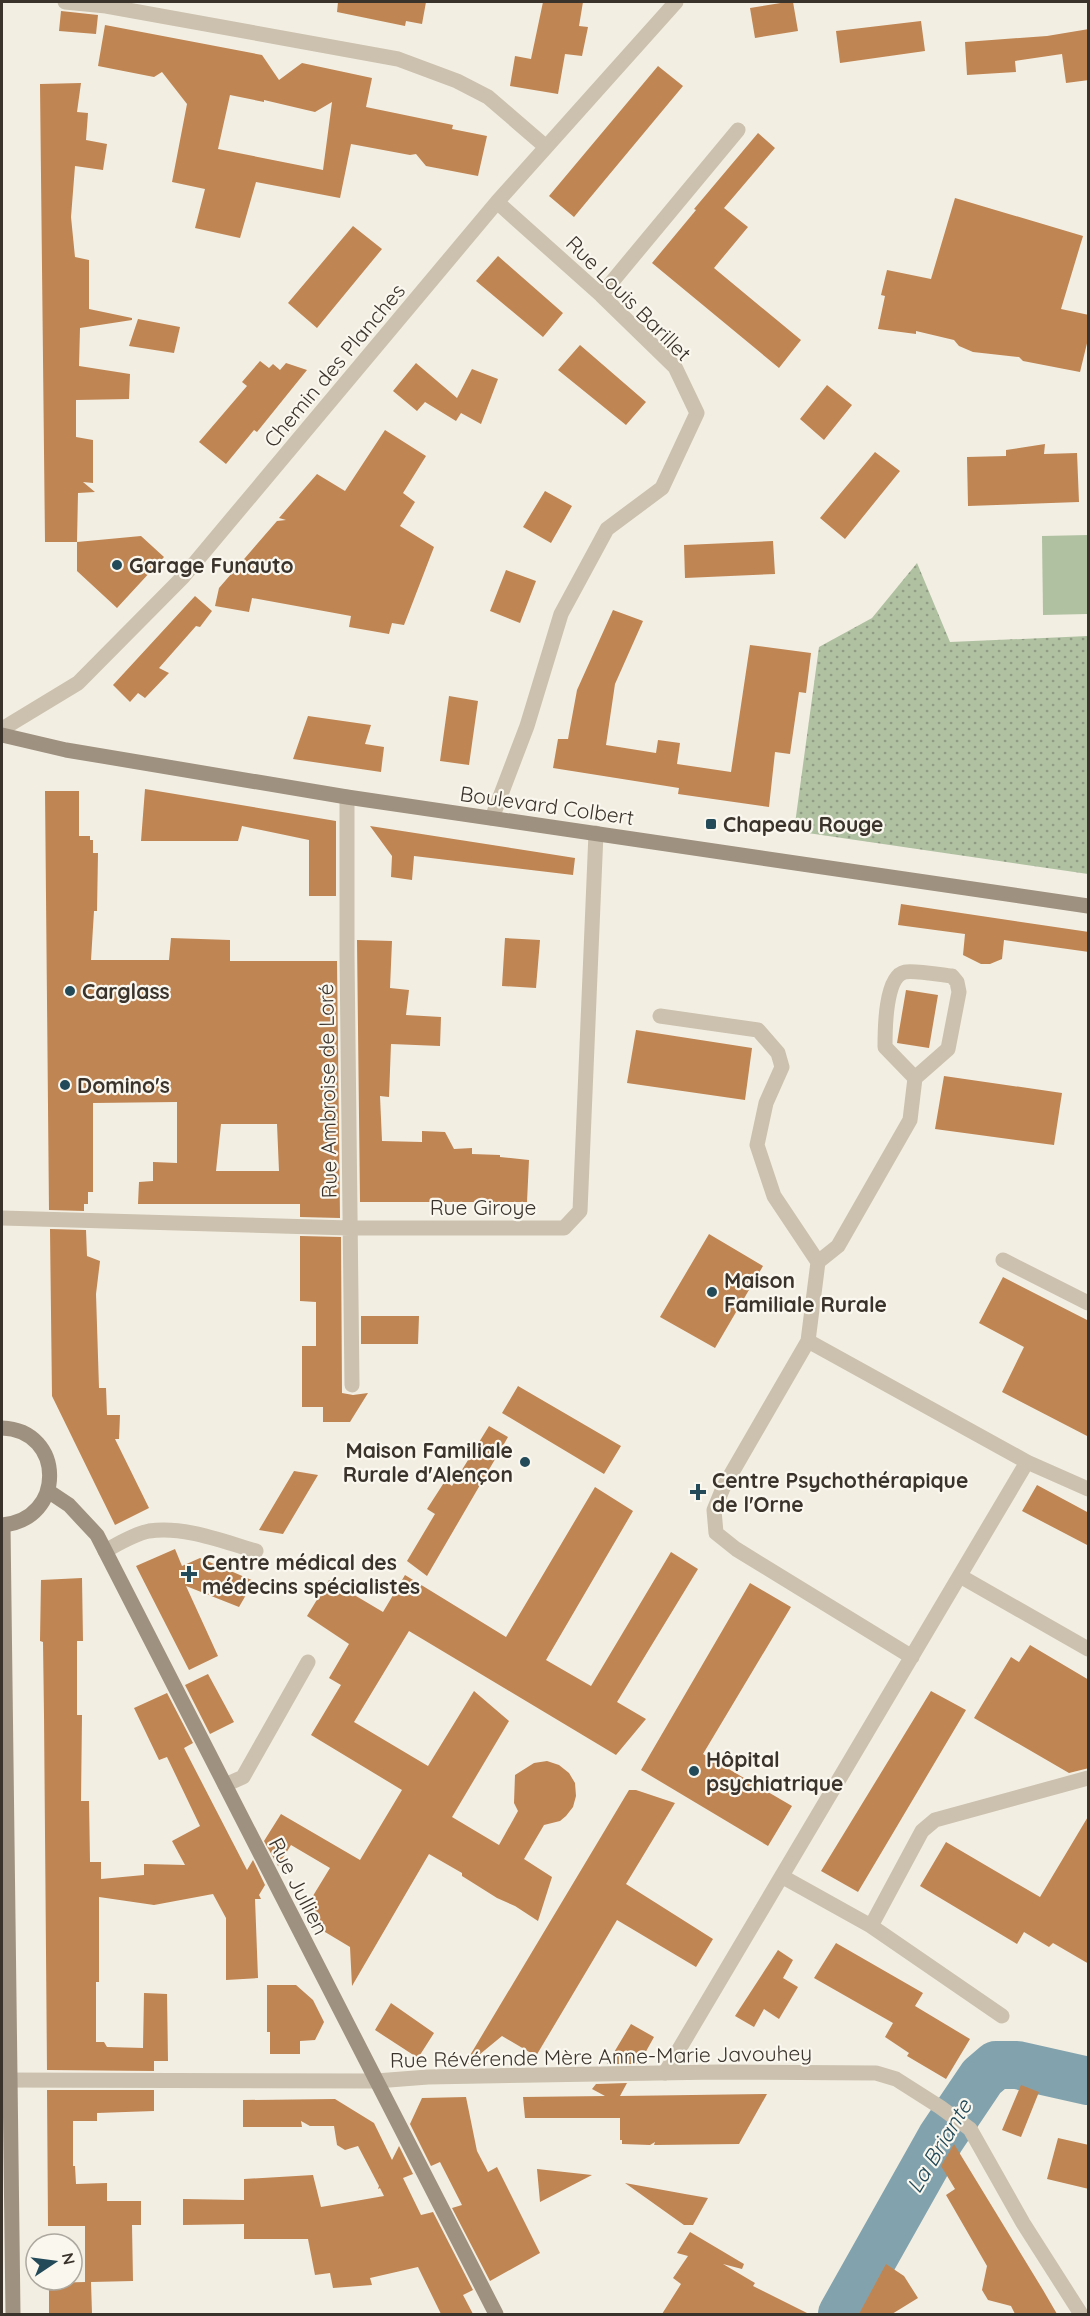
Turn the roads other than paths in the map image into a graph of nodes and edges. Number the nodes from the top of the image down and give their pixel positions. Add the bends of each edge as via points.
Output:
1 (65, 2) edge
2 (676, 2) edge
3 (738, 130) dead end
4 (546, 147) junction
5 (497, 202) junction
6 (601, 295) junction
7 (2, 729) edge
8 (2, 735) edge
9 (347, 797) junction
10 (492, 818) junction
11 (596, 833) junction
12 (1089, 906) edge
13 (660, 1016) dead end
14 (915, 1078) junction
15 (2, 1218) edge
16 (350, 1228) junction
17 (1003, 1260) dead end
18 (818, 1262) junction
19 (1089, 1303) edge
20 (808, 1341) junction
21 (352, 1385) dead end
22 (2, 1428) edge
23 (1027, 1462) junction
24 (1089, 1489) edge
25 (48, 1491) junction
26 (2, 1525) edge
27 (105, 1551) junction
28 (256, 1551) dead end
29 (960, 1576) junction
30 (1089, 1649) edge
31 (912, 1657) junction
32 (308, 1662) dead end
33 (1089, 1778) edge
34 (225, 1785) junction
35 (783, 1877) junction
36 (871, 1926) junction
37 (1002, 2016) dead end
38 (665, 2073) junction
39 (6, 2080) edge
40 (376, 2081) junction
41 (13, 2314) edge
42 (496, 2314) edge
43 (1081, 2314) edge

1 - 4 street via 398,59 458,81 488,97
2 - 4 street, Chemin des Planches
3 - 6 street
4 - 5 street, Chemin des Planches
5 - 6 street, Rue Louis Barillet
5 - 7 street, Chemin des Planches via 183,577 78,683
6 - 10 street, Rue Louis Barillet via 675,367 697,412 662,488 607,529 561,614 527,726
8 - 9 street, Boulevard Colbert via 66,750
9 - 10 street, Boulevard Colbert
9 - 16 street, Rue Ambroise de Loré
10 - 11 street, Boulevard Colbert
11 - 12 street, Boulevard Colbert
11 - 16 street, Rue Giroye via 580,1210 564,1228
13 - 18 street via 758,1030 778,1053 782,1067 766,1103 757,1145 774,1196
14 - 14 street via 885,1047 889,991 895,978 904,972 952,976 959,992 948,1049
14 - 18 street via 910,1120 838,1246
15 - 16 street, Rue Giroye
16 - 21 street, Rue Ambroise de Loré
17 - 19 street
18 - 20 street
20 - 23 street
20 - 31 street via 723,1488 714,1509 716,1533
22 - 25 street via 23,1433 38,1445 48,1462
23 - 24 street
23 - 29 street
25 - 26 street via 43,1502 26,1518
25 - 27 street, Rue Jullien via 69,1505 97,1535
26 - 39 street
27 - 28 street via 147,1532 174,1531
27 - 34 street, Rue Jullien
29 - 30 street
29 - 31 street
31 - 35 street
32 - 34 street via 243,1777
33 - 36 street via 935,1820 922,1831
34 - 40 street, Rue Jullien
35 - 36 street
35 - 38 street
36 - 37 street
38 - 40 street, Rue Révérende Mère Anne-Marie Javouhey
38 - 43 street, Rue Révérende Mère Anne-Marie Javouhey via 876,2073 896,2079 970,2129
39 - 40 street, Rue Révérende Mère Anne-Marie Javouhey
39 - 41 street
40 - 42 street, Rue Jullien

